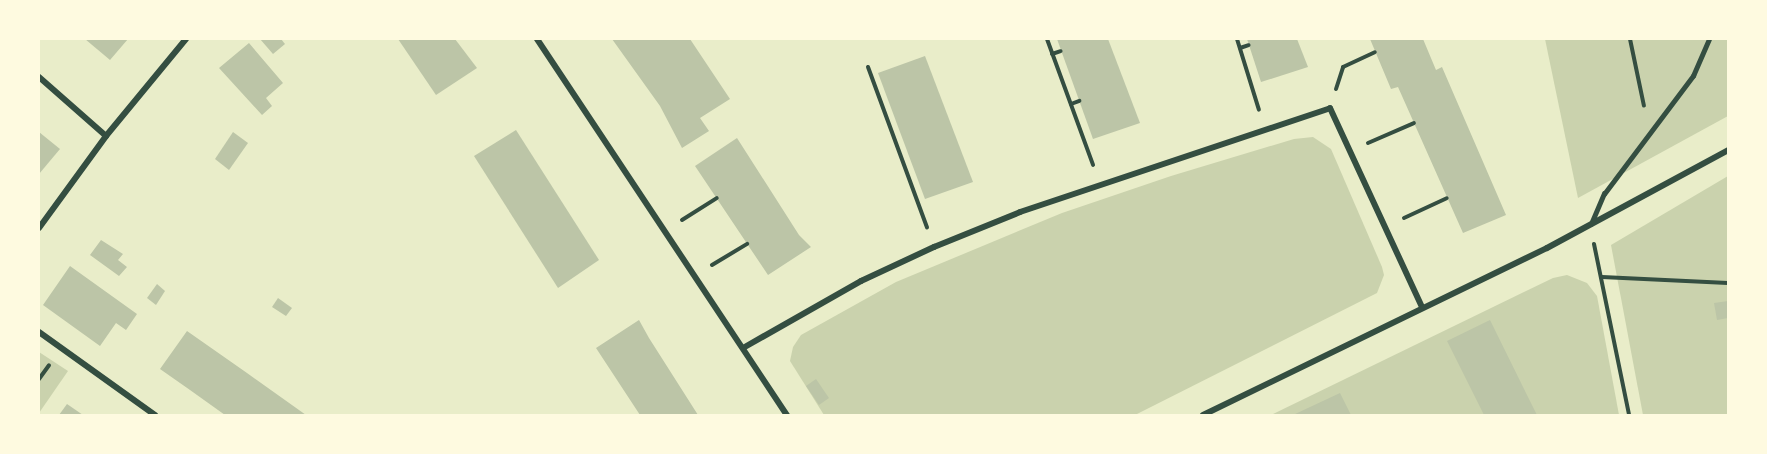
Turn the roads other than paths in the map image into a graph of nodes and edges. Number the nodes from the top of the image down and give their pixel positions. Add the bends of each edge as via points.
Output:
1 (186, 39) edge
2 (537, 39) edge
3 (1709, 39) edge
4 (39, 77) edge
5 (106, 136) junction
6 (1728, 150) edge
7 (1589, 226) junction
8 (39, 228) edge
9 (1422, 307) junction
10 (39, 332) edge
11 (743, 348) junction
12 (155, 415) edge
13 (787, 415) edge
14 (1203, 415) edge

1 - 5 street
2 - 11 street
3 - 7 lane via 1693,76 1604,194
4 - 5 street
5 - 8 street
6 - 7 street
7 - 9 street
9 - 11 street via 1330,108 1100,185 934,247 861,281
9 - 14 street
10 - 12 street
11 - 13 street

